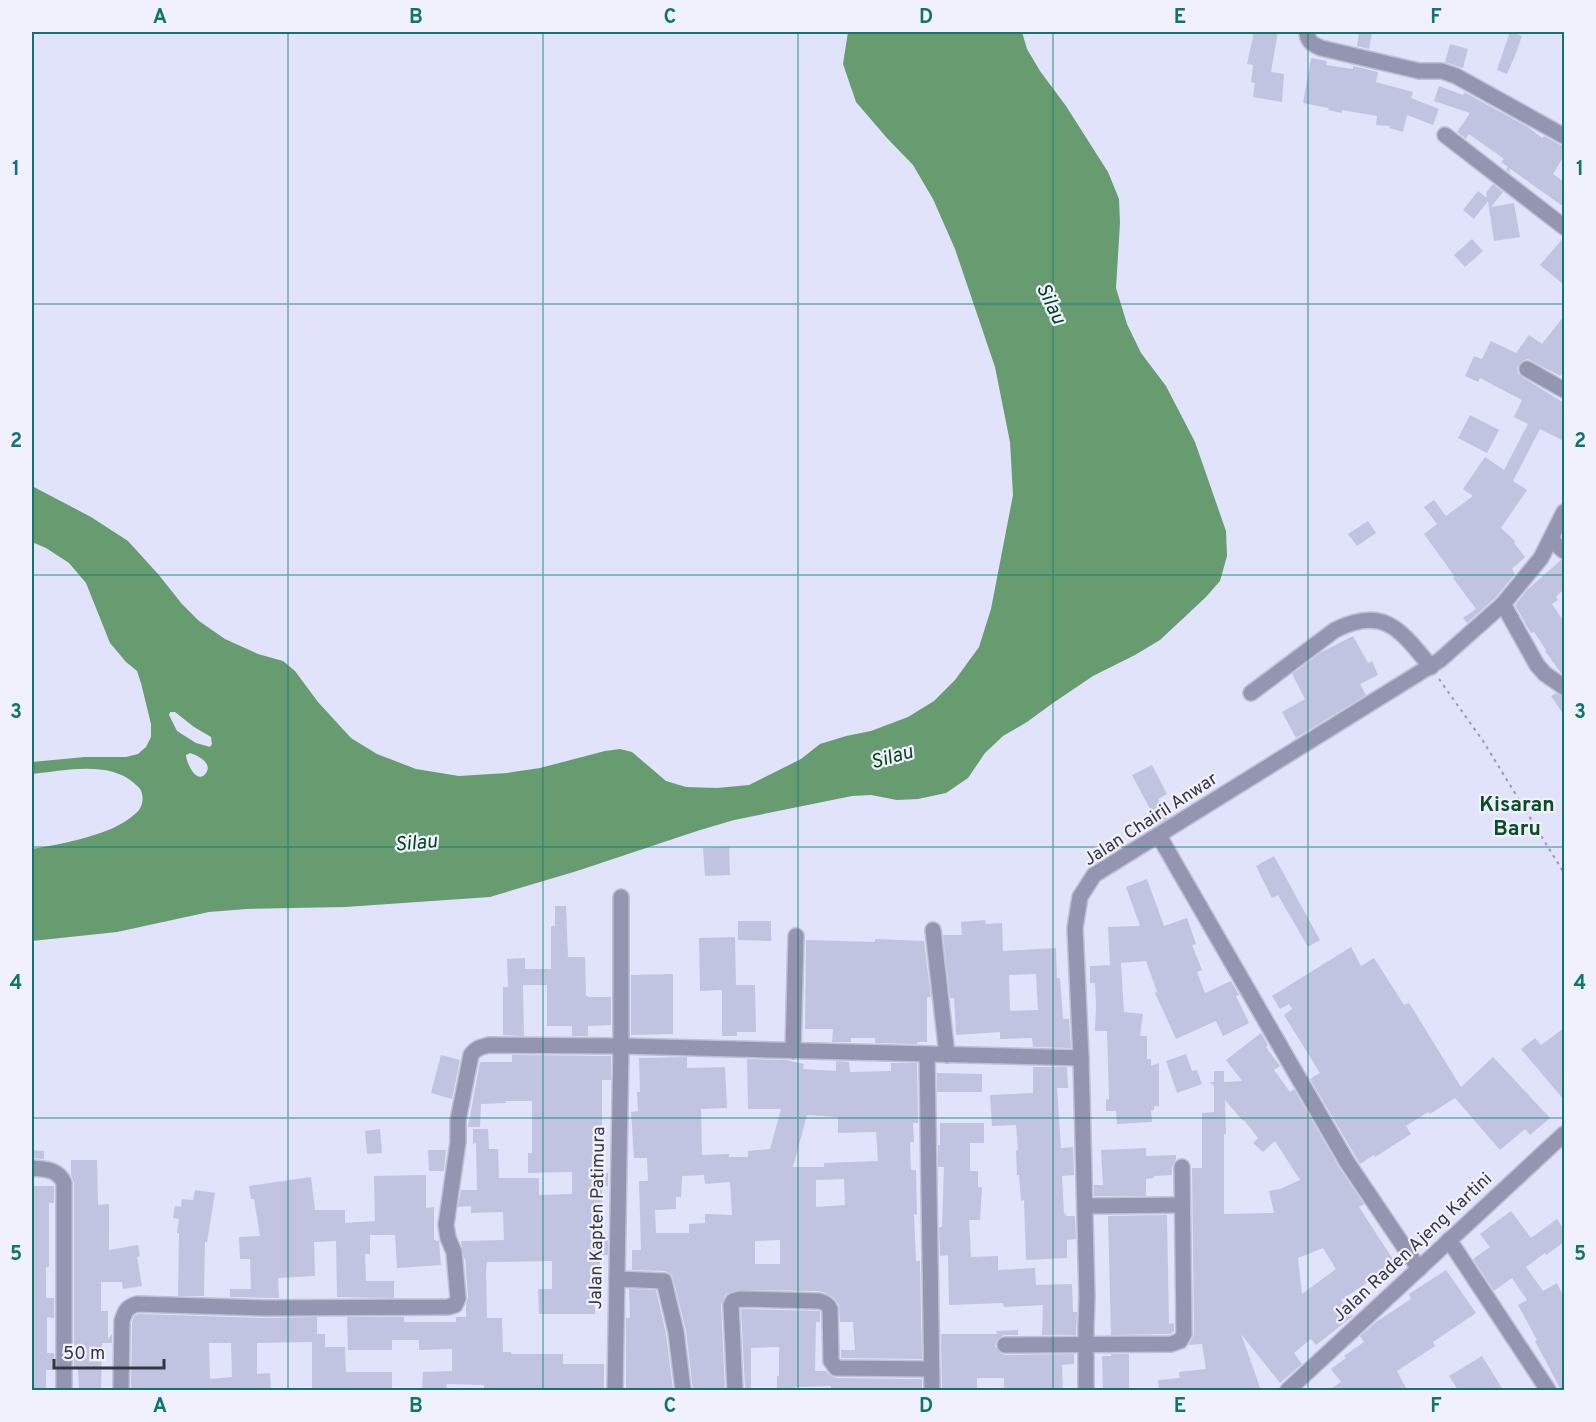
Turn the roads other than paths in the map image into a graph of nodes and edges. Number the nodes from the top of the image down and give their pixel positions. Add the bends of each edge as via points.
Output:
1 (1307, 32) edge
2 (1445, 135) dead end
3 (1564, 136) edge
4 (1564, 227) edge
5 (1527, 369) dead end
6 (1564, 390) edge
7 (1564, 512) edge
8 (1551, 540) junction
9 (1564, 552) edge
10 (1503, 604) junction
11 (1431, 667) junction
12 (1564, 687) edge
13 (1251, 693) dead end
14 (1159, 836) junction
15 (621, 897) dead end
16 (933, 930) dead end
17 (795, 936) dead end
18 (621, 1046) junction
19 (793, 1051) junction
20 (927, 1054) junction
21 (947, 1055) junction
22 (1081, 1058) junction
23 (1564, 1134) edge
24 (1182, 1167) dead end
25 (32, 1168) edge
26 (1182, 1205) junction
27 (1085, 1206) junction
28 (1449, 1240) junction
29 (1419, 1269) junction
30 (617, 1279) junction
31 (1005, 1345) dead end
32 (1086, 1345) junction
33 (931, 1369) junction
34 (64, 1390) edge
35 (121, 1390) edge
36 (615, 1390) edge
37 (682, 1390) edge
38 (735, 1390) edge
39 (932, 1390) edge
40 (1086, 1390) edge
41 (1288, 1390) edge
42 (1548, 1390) edge

1 - 3 street via 1311,44 1321,48 1456,76
2 - 4 street
5 - 6 street
7 - 8 street, Jalan Chairil Anwar
8 - 9 street
8 - 10 street, Jalan Chairil Anwar
10 - 11 street, Jalan Chairil Anwar
10 - 12 street via 1537,665
11 - 13 street via 1393,626 1368,619 1335,630
11 - 14 street, Jalan Chairil Anwar
14 - 22 street, Jalan Chairil Anwar via 1094,875 1080,897 1075,928
14 - 29 street via 1347,1162
15 - 18 street, Jalan Kapten Patimura
16 - 21 street
17 - 19 street
18 - 19 street
18 - 30 street, Jalan Kapten Patimura
18 - 35 street via 489,1045 471,1055 458,1120 446,1225 454,1252 458,1298 455,1305 128,1306 122,1321
19 - 20 street
20 - 21 street
20 - 33 street
21 - 22 street
22 - 27 street, Jalan Chairil Anwar
23 - 28 street, Jalan Raden Ajeng Kartini
24 - 26 street
25 - 34 street via 57,1172 64,1183
26 - 27 street
26 - 32 street via 1184,1334 1180,1341
27 - 32 street, Jalan Chairil Anwar
28 - 29 street, Jalan Raden Ajeng Kartini
28 - 42 street
29 - 41 street, Jalan Raden Ajeng Kartini
30 - 36 street, Jalan Kapten Patimura
30 - 37 street via 664,1281 676,1332
31 - 32 street
32 - 40 street, Jalan Chairil Anwar
33 - 38 street via 836,1368 831,1361 830,1309 824,1302 740,1299 731,1305
33 - 39 street

